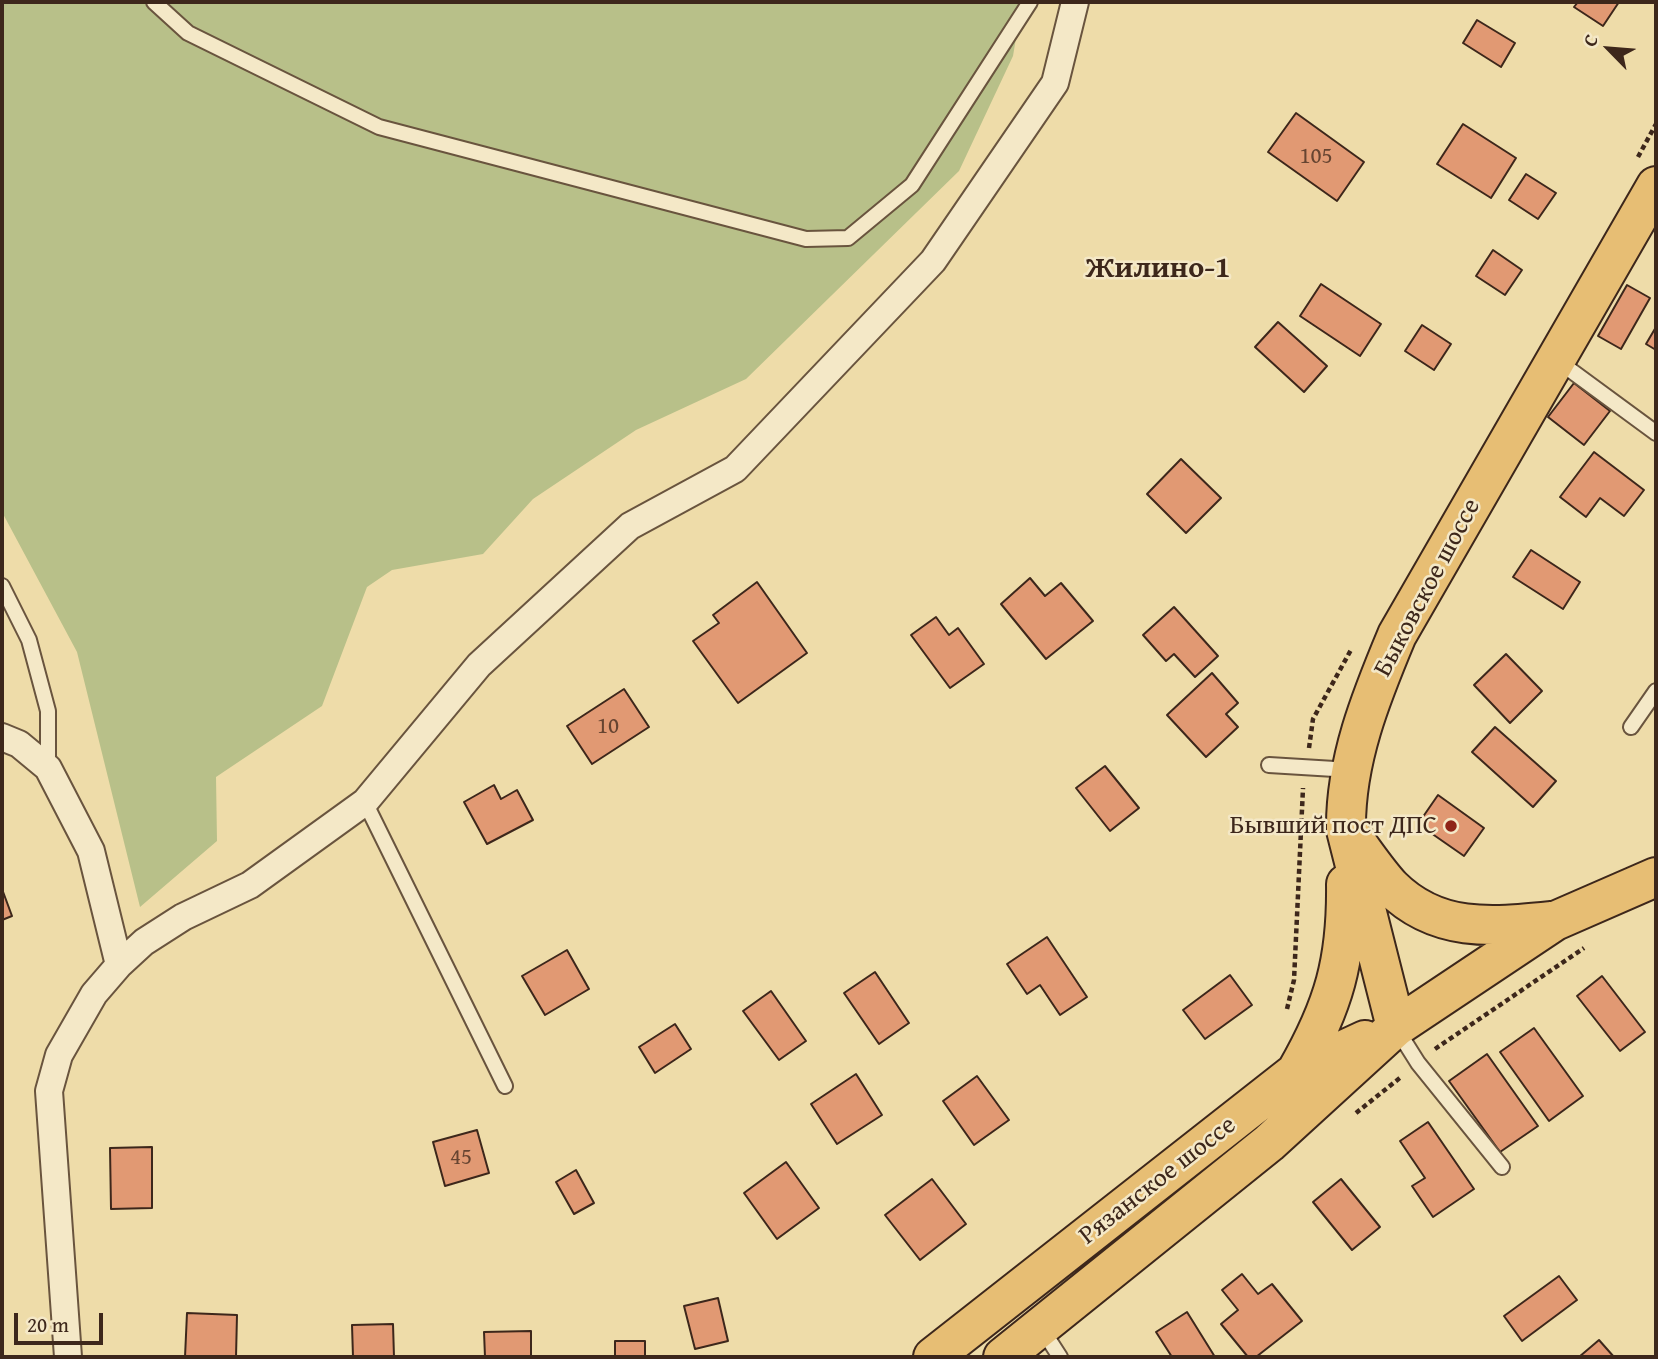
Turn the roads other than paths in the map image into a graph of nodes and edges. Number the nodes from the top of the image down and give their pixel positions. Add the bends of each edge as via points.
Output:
1 (154, 2) edge
2 (1030, 2) edge
3 (1075, 2) edge
4 (1656, 186) edge
5 (1556, 360) junction
6 (1656, 433) edge
7 (2, 586) edge
8 (1656, 691) edge
9 (1632, 727) dead end
10 (2, 737) edge
11 (1269, 765) dead end
12 (48, 768) junction
13 (1353, 770) junction
14 (365, 803) junction
15 (1346, 830) junction
16 (1656, 877) edge
17 (1555, 921) junction
18 (119, 965) junction
19 (1396, 1027) junction
20 (1296, 1072) junction
21 (505, 1086) dead end
22 (1502, 1167) dead end
23 (1051, 1342) edge
24 (68, 1357) edge
25 (933, 1357) edge
26 (1003, 1357) edge

1 - 2 lane via 188,33 379,127 806,239 848,238 912,185
3 - 14 street via 1055,83 933,261 735,469 630,526 480,665
4 - 5 main road, Быковское шоссе
5 - 6 lane
5 - 13 main road, Быковское шоссе via 1397,635 1363,714
7 - 12 lane via 29,640 48,711
8 - 9 lane
10 - 12 street via 19,744
11 - 13 lane
12 - 18 street via 91,851
13 - 15 main road, Быковское шоссе via 1345,808
14 - 18 street via 250,885 183,917
14 - 21 lane
15 - 17 main road via 1391,886 1449,921 1495,927
15 - 19 main road, Быковское шоссе
15 - 20 main road via 1347,921 1340,971 1322,1026
16 - 17 main road, Рязанское шоссе
17 - 19 main road, Рязанское шоссе
18 - 24 street via 94,994 59,1055 48,1091
19 - 20 main road, Рязанское шоссе
19 - 22 lane via 1418,1063
19 - 23 main road, Рязанское шоссе
20 - 25 main road, Рязанское шоссе
23 - 26 main road, Рязанское шоссе

